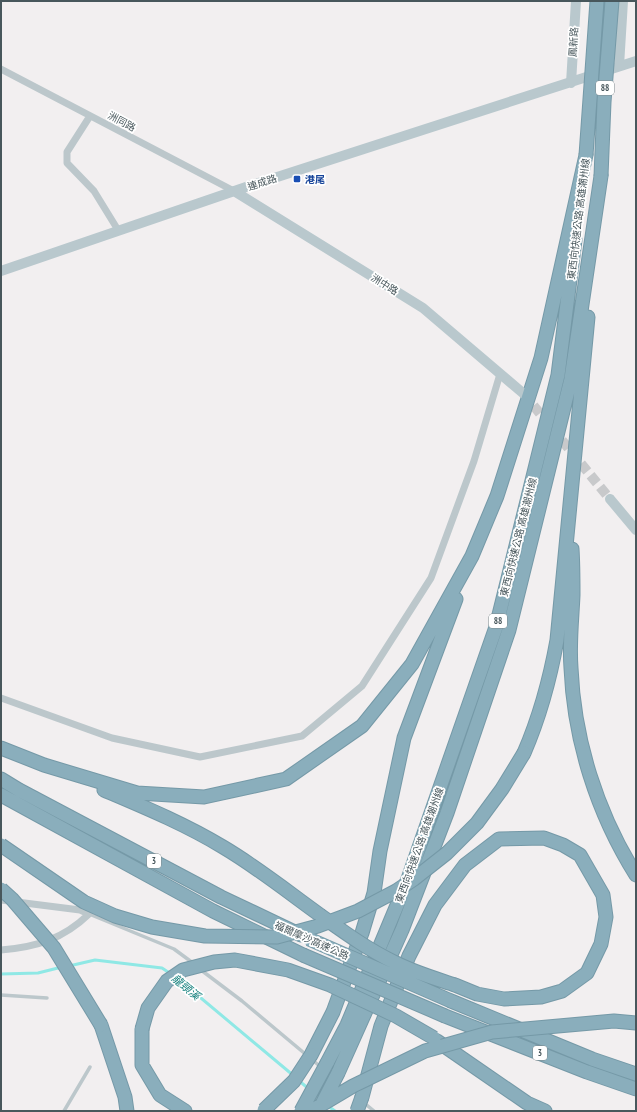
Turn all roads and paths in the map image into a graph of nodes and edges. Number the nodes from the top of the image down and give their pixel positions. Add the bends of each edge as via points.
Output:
1 (576, 1) edge
2 (597, 1) edge
3 (612, 1) edge
4 (623, 1) edge
5 (636, 61) edge
6 (619, 66) junction
7 (1, 69) edge
8 (571, 83) junction
9 (90, 116) junction
10 (586, 155) junction
11 (601, 176) junction
12 (234, 191) junction
13 (118, 230) junction
14 (1, 271) edge
15 (500, 374) junction
16 (524, 394) tunnel mouth
17 (572, 482) junction
18 (610, 499) tunnel mouth
19 (636, 530) edge
20 (472, 556) junction
21 (1, 698) edge
22 (1, 748) edge
23 (44, 765) junction
24 (1, 779) edge
25 (1, 796) edge
26 (1, 845) edge
27 (636, 875) edge
28 (1, 889) edge
29 (1, 900) edge
30 (90, 914) junction
31 (1, 950) edge
32 (1, 995) edge
33 (47, 998) dead end
34 (636, 1023) edge
35 (90, 1066) dead end
36 (332, 1073) junction
37 (636, 1074) edge
38 (344, 1086) dead end
39 (636, 1089) edge
40 (350, 1091) dead end
41 (359, 1096) junction
42 (262, 1110) edge
43 (64, 1111) edge
44 (127, 1111) edge
45 (185, 1111) edge
46 (301, 1111) edge
47 (311, 1111) edge
48 (319, 1111) edge
49 (357, 1111) edge
50 (374, 1111) edge
51 (544, 1111) edge

1 - 8 main road, 鳳新路
2 - 10 highway, 東西向快速公路 高雄潮州線 / 88, bridge
3 - 11 highway, 東西向快速公路 高雄潮州線 / 88, bridge
4 - 6 main road
5 - 6 main road, 連成路
6 - 8 main road, 連成路
7 - 9 street, 洲同路
8 - 12 main road, 連成路
9 - 12 street, 洲同路
9 - 13 street via 67,152 67,163 94,191
10 - 20 highway via 541,358 497,496
10 - 36 highway, 東西向快速公路 高雄潮州線 / 88 via 558,375 496,627 408,879 350,1018
11 - 17 highway
11 - 36 highway, 東西向快速公路 高雄潮州線 / 88 via 571,379 509,630 446,813 402,930
12 - 13 main road, 連成路
12 - 15 main road, 洲中路 via 423,308
13 - 14 main road, 連成路
15 - 16 main road, 洲中路
15 - 21 street via 474,461 431,578 362,686 302,736 200,757 112,738
17 - 26 highway, bridge via 554,660 542,705 524,753 477,823 447,853 396,891 358,911 318,926 277,937 205,936 152,927 115,916 84,902
17 - 27 highway via 573,596 570,649 576,715 586,762 602,807
18 - 19 main road
20 - 23 highway via 412,664 362,726 286,779 204,797 137,793
20 - 42 highway, bridge via 404,738 380,851 374,893 333,1012 311,1055 294,1081
22 - 23 highway
23 - 41 highway, bridge via 128,800 223,847 258,869 361,944 394,962 420,974 477,994 504,999 541,997 562,991 587,974 601,944 606,917 603,895 580,855 544,838 499,839 465,865 436,905 409,956 381,1026
24 - 37 highway, 福爾摩沙高速公路 / 3, bridge via 221,897 309,939 592,1059
25 - 39 highway, 福爾摩沙高速公路 / 3, bridge via 213,911 303,955 444,1016
28 - 44 highway, bridge via 54,948 102,1025
29 - 30 street via 80,910
30 - 31 street via 77,926 41,944
30 - 36 lane via 174,949
32 - 33 lane
34 - 47 highway, bridge via 614,1021 492,1032 426,1051 353,1086
35 - 43 lane
36 - 46 highway, 東西向快速公路 高雄潮州線 / 88, bridge
36 - 48 highway, 東西向快速公路 高雄潮州線 / 88, bridge
38 - 40 lane
41 - 49 highway, bridge
41 - 50 lane
45 - 51 highway, bridge via 160,1095 142,1065 142,1029 148,1008 167,981 183,970 214,962 235,960 288,970 330,985 396,1016 434,1038 527,1103

